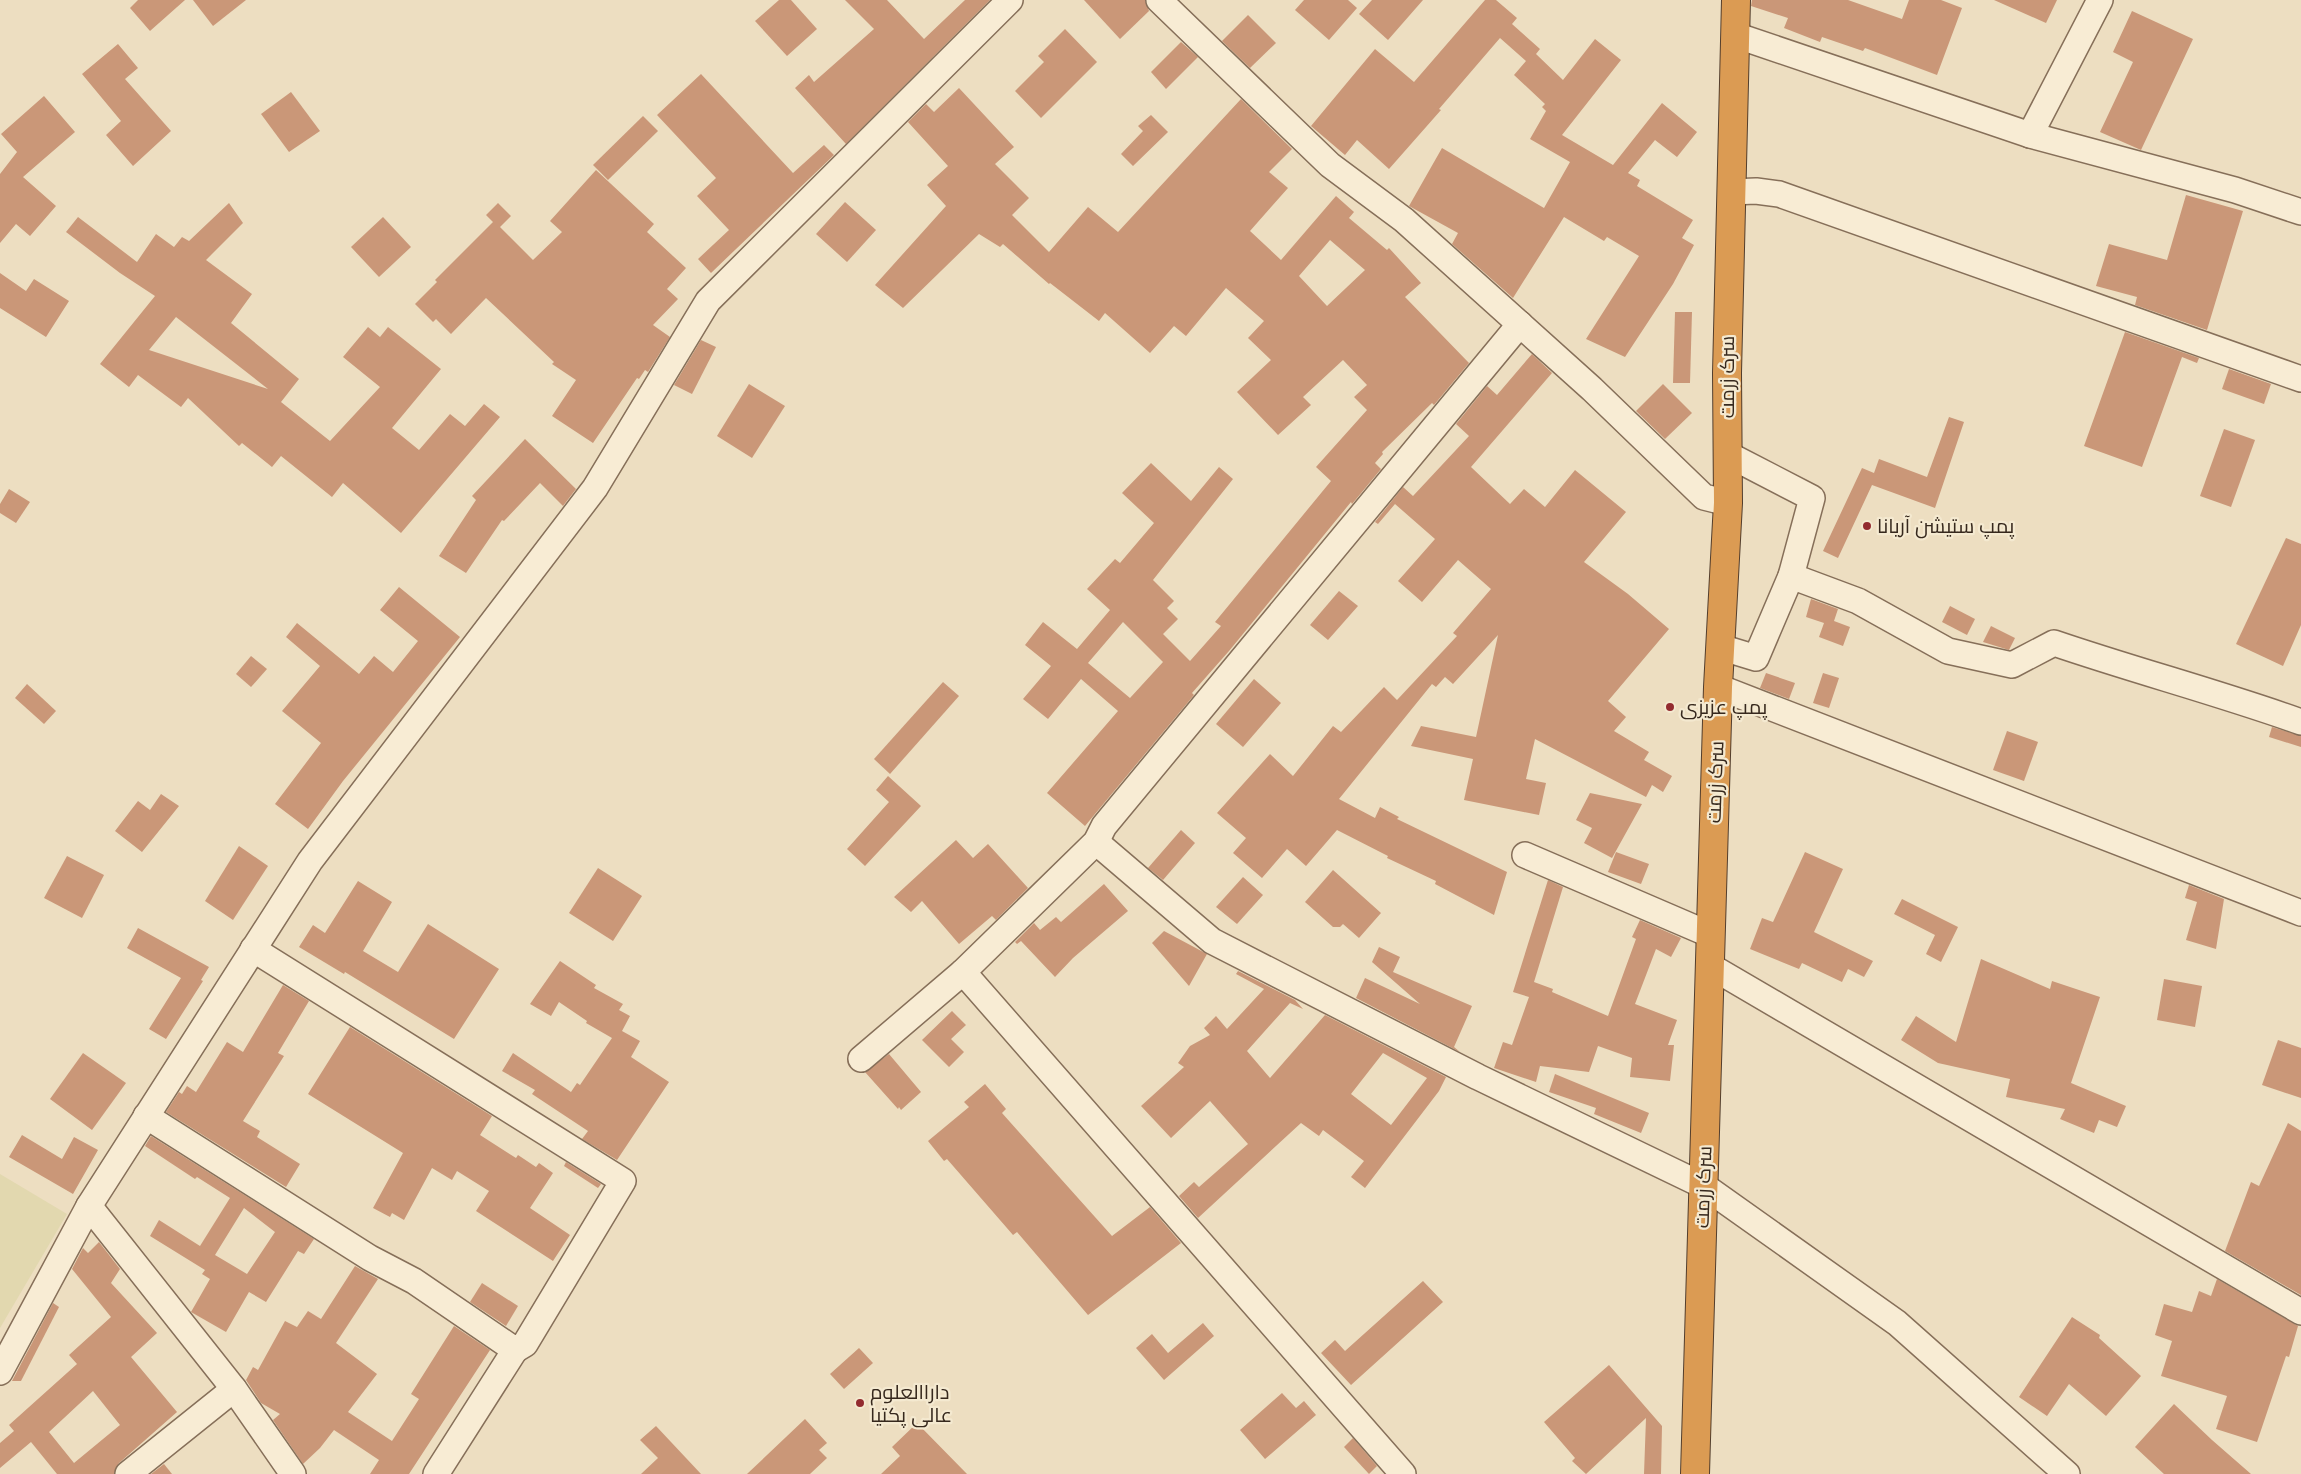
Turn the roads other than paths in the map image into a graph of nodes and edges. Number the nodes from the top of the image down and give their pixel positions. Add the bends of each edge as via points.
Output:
1 (1010, 0) edge
2 (1159, 0) edge
3 (1736, 0) edge
4 (2100, 0) edge
5 (1735, 35) junction
6 (2030, 135) junction
7 (1731, 192) junction
8 (2301, 212) edge
9 (1520, 324) junction
10 (2301, 379) edge
11 (1727, 454) junction
12 (1728, 504) junction
13 (1791, 576) junction
14 (1720, 647) junction
15 (1718, 687) junction
16 (2301, 722) edge
17 (1096, 842) junction
18 (1525, 855) dead end
19 (2301, 913) edge
20 (1711, 935) junction
21 (253, 949) junction
22 (1710, 966) junction
23 (963, 972) junction
24 (861, 1059) dead end
25 (146, 1116) junction
26 (1704, 1186) junction
27 (90, 1206) junction
28 (2301, 1312) edge
29 (515, 1350) junction
30 (0, 1372) edge
31 (234, 1389) junction
32 (128, 1474) edge
33 (293, 1474) edge
34 (436, 1474) edge
35 (1403, 1474) edge
36 (1695, 1474) edge
37 (2067, 1474) edge

1 - 21 street via 708,301 595,488 310,861
2 - 9 street via 1330,165 1404,220
3 - 5 highway, سرک زرمت
4 - 6 street
5 - 6 street
5 - 7 highway, سرک زرمت
6 - 8 street via 2235,190
7 - 10 street via 1779,194
7 - 11 highway, سرک زرمت
9 - 12 street via 1704,497
9 - 17 street via 1104,826
11 - 12 highway, سرک زرمت
11 - 13 street via 1812,498
12 - 14 highway, سرک زرمت
13 - 14 street via 1756,658
13 - 16 street via 1858,601 1948,651 2012,665 2054,643 2130,670
14 - 15 highway, سرک زرمت
15 - 19 street
15 - 20 highway, سرک زرمت
17 - 23 street
17 - 26 street via 1212,941 1478,1077
18 - 20 street
20 - 22 highway, سرک زرمت
21 - 25 street
21 - 29 street via 623,1181 525,1344
22 - 26 highway, سرک زرمت
22 - 28 street
23 - 24 street
23 - 35 street
25 - 27 street
25 - 29 street via 370,1258 414,1281
26 - 36 highway, سرک زرمت
26 - 37 street via 1897,1323
27 - 30 street
27 - 31 street
29 - 34 street
31 - 32 street
31 - 33 street

